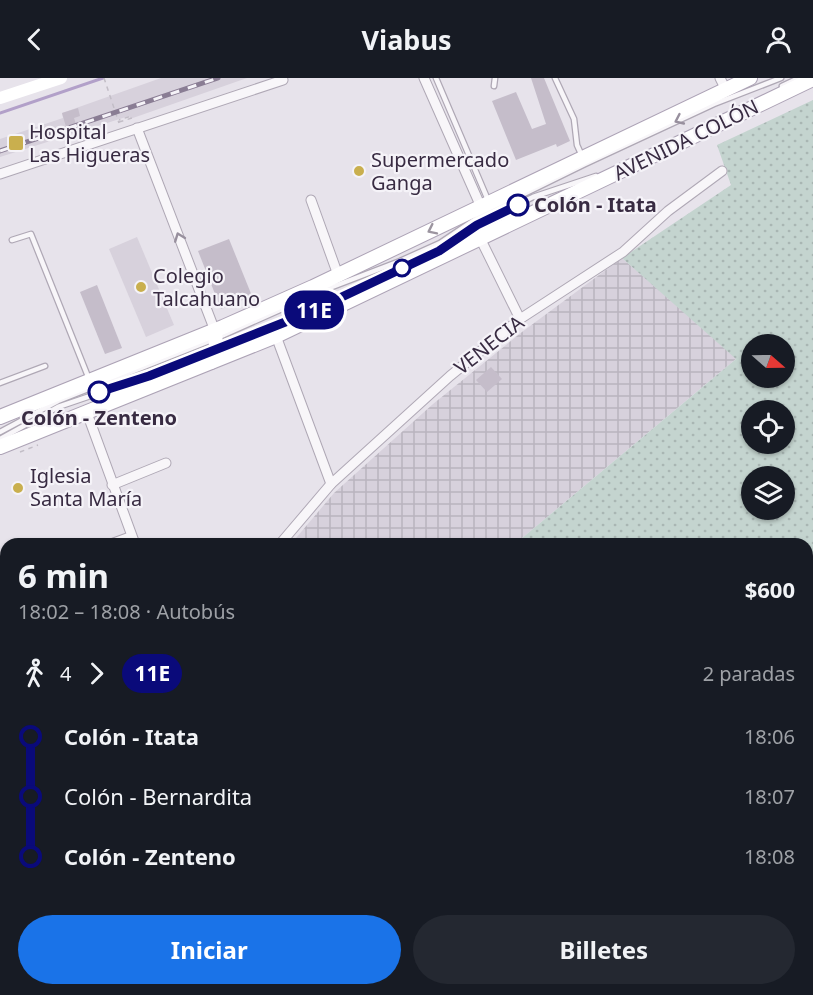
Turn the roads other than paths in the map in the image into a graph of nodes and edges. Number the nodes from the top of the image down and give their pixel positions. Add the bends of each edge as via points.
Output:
1 (61, 78) edge
2 (424, 78) edge
3 (436, 78) edge
4 (495, 78) edge
5 (555, 78) edge
6 (750, 78) edge
7 (781, 78) edge
8 (799, 78) edge
9 (813, 79) edge
10 (283, 80) dead end
11 (723, 84) edge
12 (494, 86) dead end
13 (0, 98) edge
14 (137, 128) junction
15 (583, 158) junction
16 (722, 171) dead end
17 (0, 174) edge
18 (311, 200) dead end
19 (485, 205) junction
20 (480, 238) junction
21 (12, 240) dead end
22 (338, 275) junction
23 (520, 319) junction
24 (276, 336) junction
25 (216, 339) junction
26 (211, 362) junction
27 (45, 366) dead end
28 (90, 382) junction
29 (0, 383) edge
30 (1, 412) edge
31 (87, 413) junction
32 (0, 432) edge
33 (0, 439) edge
34 (0, 447) edge
35 (166, 463) dead end
36 (331, 484) junction
37 (112, 485) junction
38 (129, 538) edge
39 (284, 538) edge

1 - 13 street
2 - 19 street via 470,183
3 - 19 lane
4 - 12 lane
5 - 15 lane via 574,119
6 - 11 main road, AVENIDA COLÓN
7 -> 25 lane via 714,104 585,164 483,214 440,243
8 - 25 lane via 601,174 533,197 486,220 439,251 308,313
9 - 20 main road, AVENIDA COLÓN
10 - 14 street
11 - 15 main road, AVENIDA COLÓN
14 - 17 street
25 -> 14 street
15 - 19 main road, AVENIDA COLÓN
16 - 23 street, VENECIA via 668,211 623,252
18 - 22 street
19 -> 22 main road, AVENIDA COLÓN
20 - 23 street
20 - 24 main road, AVENIDA COLÓN
21 - 28 lane via 31,234
22 - 25 main road, AVENIDA COLÓN
23 - 36 street, VENECIA via 423,399
24 - 26 main road, AVENIDA COLÓN
24 - 36 street
25 - 26 main road
25 - 28 main road, AVENIDA COLÓN
25 - 32 lane via 58,401
25 - 33 lane via 58,407
26 - 31 main road, AVENIDA COLÓN
27 - 29 lane
28 - 30 main road, AVENIDA COLÓN
31 - 34 main road, AVENIDA COLÓN
31 - 37 street
35 - 37 street
36 - 39 street, VENECIA
37 - 38 street

